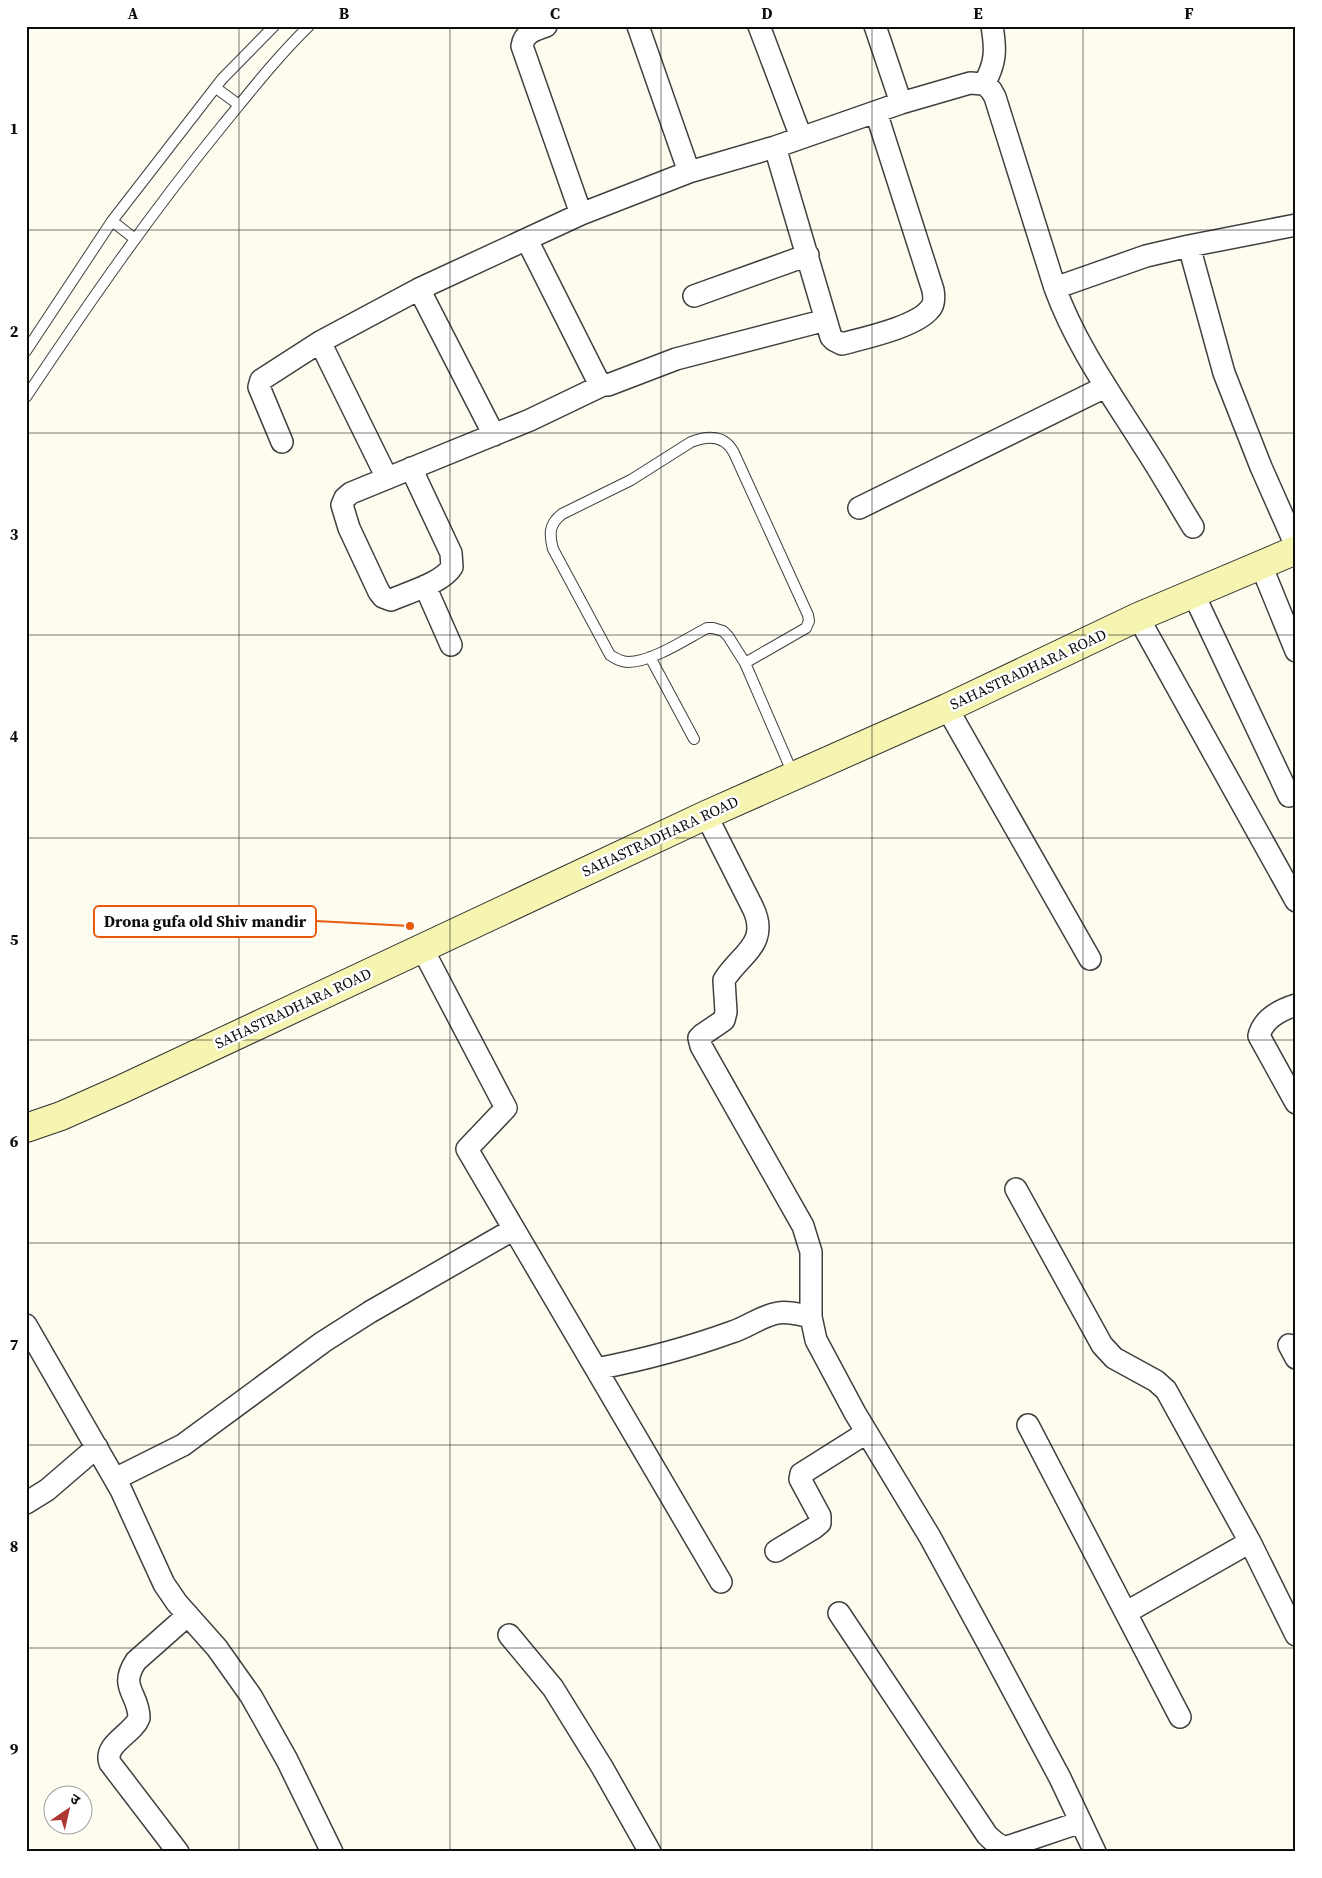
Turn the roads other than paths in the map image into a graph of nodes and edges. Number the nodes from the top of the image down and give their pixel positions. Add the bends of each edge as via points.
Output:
1 (274, 26) edge
2 (308, 26) edge
3 (546, 26) edge
4 (638, 26) edge
5 (758, 26) edge
6 (875, 26) edge
7 (992, 26) edge
8 (984, 84) junction
9 (216, 88) junction
10 (900, 103) junction
11 (239, 105) junction
12 (876, 112) junction
13 (801, 137) junction
14 (775, 147) junction
15 (689, 172) junction
16 (581, 214) junction
17 (112, 221) junction
18 (1296, 225) edge
19 (135, 238) junction
20 (527, 240) junction
21 (1189, 246) junction
22 (808, 255) junction
23 (1055, 288) junction
24 (419, 289) junction
25 (694, 296) dead end
26 (826, 320) junction
27 (320, 342) junction
28 (26, 351) edge
29 (603, 385) junction
30 (1105, 388) junction
31 (26, 397) edge
32 (494, 435) junction
33 (282, 442) dead end
34 (411, 468) junction
35 (387, 478) junction
36 (859, 508) dead end
37 (1193, 527) dead end
38 (1296, 548) edge
39 (1261, 565) junction
40 (425, 586) junction
41 (1193, 593) junction
42 (1138, 617) junction
43 (450, 646) dead end
44 (1296, 651) edge
45 (650, 657) junction
46 (745, 663) junction
47 (946, 708) junction
48 (694, 739) dead end
49 (793, 775) junction
50 (1289, 796) dead end
51 (706, 815) junction
52 (1296, 901) edge
53 (422, 948) junction
54 (1090, 959) dead end
55 (1296, 1005) edge
56 (1296, 1103) edge
57 (26, 1128) edge
58 (1016, 1189) dead end
59 (514, 1229) junction
60 (812, 1317) junction
61 (26, 1325) edge
62 (596, 1369) junction
63 (1028, 1425) dead end
64 (866, 1433) junction
65 (97, 1447) junction
66 (115, 1480) junction
67 (26, 1503) edge
68 (1250, 1542) junction
69 (776, 1552) dead end
70 (721, 1582) dead end
71 (1126, 1612) junction
72 (839, 1613) dead end
73 (188, 1615) junction
74 (508, 1635) dead end
75 (1296, 1635) edge
76 (1180, 1717) dead end
77 (1081, 1822) junction
78 (1000, 1849) edge
79 (178, 1852) edge
80 (332, 1852) edge
81 (650, 1852) edge
82 (1095, 1852) edge

1 - 9 lane
2 - 11 lane
3 - 16 street via 528,33 522,46
4 - 15 street
5 - 13 street
6 - 10 street
7 - 8 street via 994,61
8 - 10 street via 970,83
8 - 23 street via 995,97
9 - 11 lane
9 - 17 lane
10 - 12 street
11 - 19 lane
12 - 13 street
12 - 26 street via 933,290 933,304 922,316 910,322 842,344 831,337
13 - 14 street
14 - 15 street
14 - 22 street
15 - 16 street
16 - 20 street
17 - 19 lane
17 - 28 lane
18 - 21 street
19 - 31 lane
20 - 24 street
20 - 29 street via 597,379
21 - 23 street via 1111,267
21 - 38 street via 1224,373
22 - 25 street
22 - 26 street
23 - 30 street via 1062,309
24 - 27 street
24 - 32 street
26 - 29 street via 689,355
27 - 33 street via 260,383
27 - 35 street
29 - 32 street
30 - 36 street
30 - 37 street
32 - 34 street
34 - 35 street
34 - 40 street via 452,560 452,567 446,575
35 - 40 street via 345,498 342,505 349,528 383,597 391,600
38 - 39 main road, SAHASTRADHARA ROAD
39 - 41 main road, SAHASTRADHARA ROAD
39 - 44 street
40 - 43 street
41 - 42 main road, SAHASTRADHARA ROAD
41 - 50 street
42 - 47 main road, SAHASTRADHARA ROAD
42 - 52 street
45 - 46 lane via 707,628 713,628 728,636
45 - 46 lane via 629,662 618,660 606,650 553,549 551,528 562,514 631,480 691,442 711,437 719,438 731,447 808,614 806,628
45 - 48 lane
46 - 49 lane
47 - 49 main road, SAHASTRADHARA ROAD
47 - 54 street
49 - 51 main road, SAHASTRADHARA ROAD
51 - 53 main road, SAHASTRADHARA ROAD
51 - 60 street via 754,908 758,931 750,950 724,980 724,1020 699,1038 704,1053 804,1226 812,1258
53 - 57 main road, SAHASTRADHARA ROAD via 122,1089
53 - 59 street via 506,1108 467,1149
55 - 56 street via 1266,1020 1259,1036
58 - 68 street via 1095,1335 1114,1358 1166,1390
59 - 62 street
59 - 66 street via 323,1342 183,1445
60 - 62 street via 776,1313 735,1332 637,1361
60 - 64 street via 816,1340
61 - 65 street
62 - 70 street
63 - 71 street
64 - 69 street via 801,1474 800,1479 820,1516 820,1523
64 - 77 street via 930,1537
65 - 66 street
65 - 67 street via 47,1490
66 - 73 street via 164,1584
68 - 71 street
68 - 75 street
71 - 76 street
72 - 78 street via 987,1836
73 - 79 street via 132,1668 128,1680 139,1718 108,1756 110,1763
73 - 80 street via 217,1648 251,1696
74 - 81 street via 553,1688
77 - 78 street
77 - 82 street

